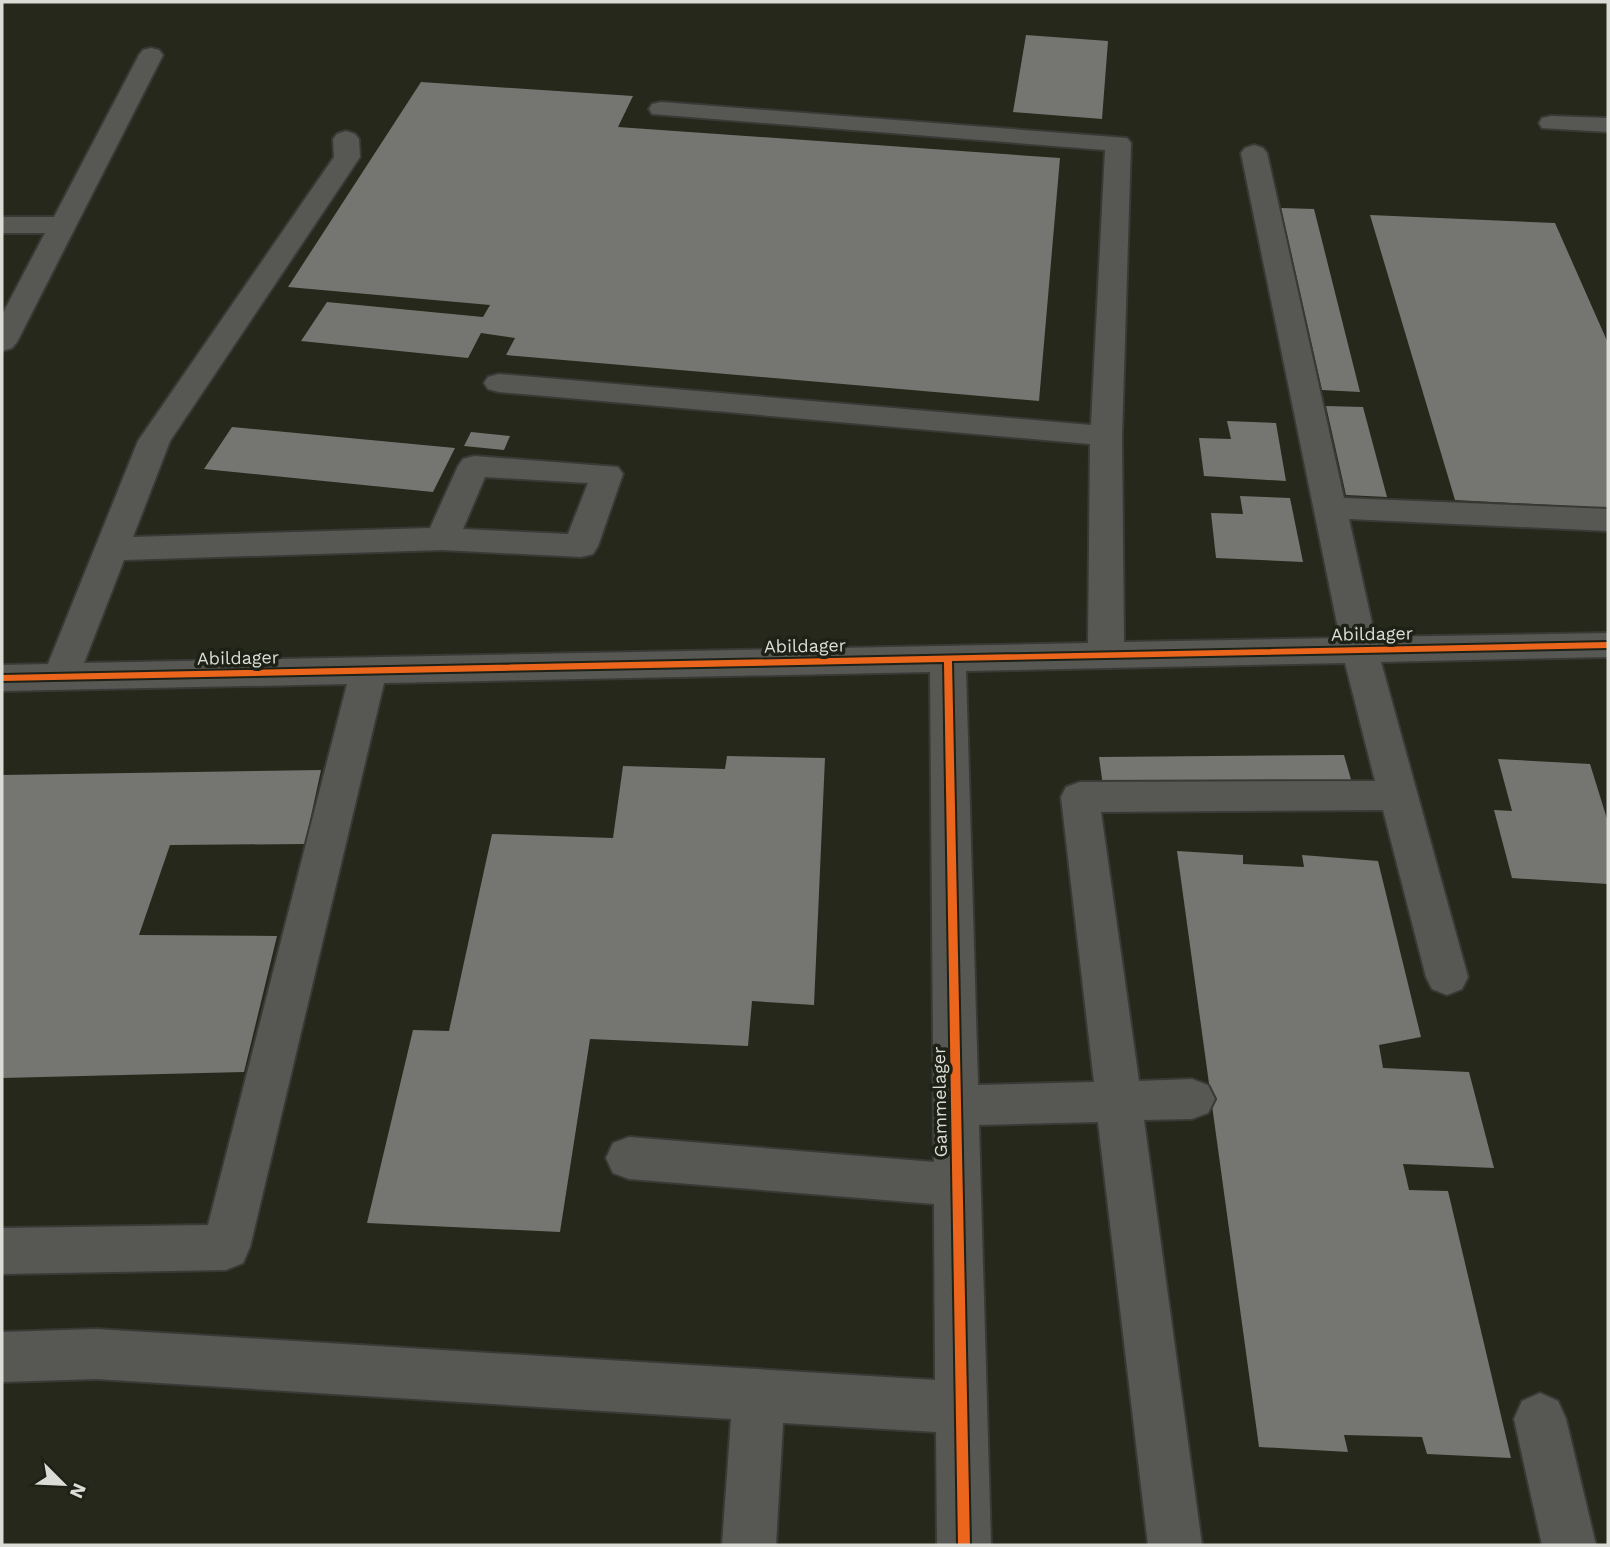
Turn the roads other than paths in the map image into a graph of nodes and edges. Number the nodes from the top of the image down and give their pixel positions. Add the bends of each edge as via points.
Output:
1 (151, 55) dead end
2 (661, 109) dead end
3 (1551, 123) dead end
4 (1608, 125) edge
5 (346, 139) dead end
6 (1254, 153) dead end
7 (2, 225) edge
8 (62, 225) junction
9 (2, 342) edge
10 (499, 383) dead end
11 (1106, 436) junction
12 (1328, 508) junction
13 (1608, 520) edge
14 (442, 539) junction
15 (111, 549) junction
16 (1608, 645) edge
17 (1360, 650) junction
18 (1106, 655) junction
19 (948, 658) junction
20 (369, 670) junction
21 (61, 677) junction
22 (2, 678) edge
23 (1399, 795) junction
24 (1447, 977) dead end
25 (1192, 1099) dead end
26 (1119, 1100) junction
27 (956, 1106) junction
28 (629, 1158) dead end
29 (958, 1185) junction
30 (2, 1251) edge
31 (2, 1357) edge
32 (759, 1395) junction
33 (962, 1408) junction
34 (1540, 1419) dead end
35 (749, 1545) edge
36 (964, 1545) edge
37 (1175, 1545) edge
38 (1569, 1545) edge

1 - 8 street
2 - 11 street via 1118,143
3 - 4 street
5 - 15 street via 347,157 153,441
6 - 12 street, Abildager
7 - 8 street
8 - 9 street
10 - 11 street
11 - 18 street
12 - 13 street
12 - 17 street, Abildager
14 - 14 street via 581,546 607,474 474,466
14 - 15 street
15 - 21 street
16 - 17 street, Abildager
17 - 18 street, Abildager
17 - 23 street
18 - 19 street, Abildager
19 - 20 street, Abildager
19 - 27 street, Gammelager
20 - 21 street, Abildager
20 - 30 street via 226,1247
21 - 22 street, Abildager
23 - 24 street
23 - 26 street via 1080,797
25 - 26 street
26 - 27 street
26 - 37 street
27 - 29 street, Gammelager
28 - 29 street
29 - 33 street, Gammelager
31 - 32 street via 96,1354
32 - 33 street
32 - 35 street
33 - 36 street, Gammelager
34 - 38 street

